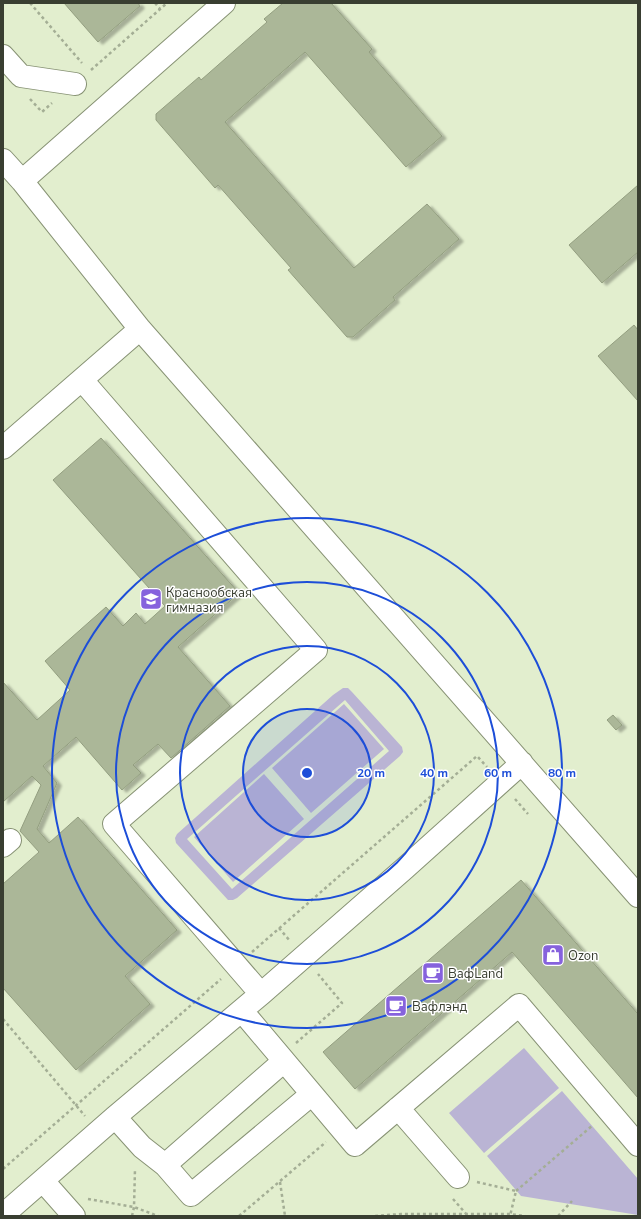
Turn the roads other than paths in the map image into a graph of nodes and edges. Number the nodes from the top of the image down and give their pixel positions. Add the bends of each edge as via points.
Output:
1 (224, 3) edge
2 (3, 56) edge
3 (82, 77) road end
4 (3, 160) edge
5 (22, 181) junction
6 (140, 330) junction
7 (82, 380) junction
8 (3, 448) edge
9 (522, 763) junction
10 (638, 896) edge
11 (261, 994) junction
12 (242, 1011) junction
13 (282, 1059) junction
14 (312, 1094) junction
15 (398, 1108) junction
16 (115, 1117) junction
17 (638, 1145) edge
18 (165, 1165) junction
19 (458, 1177) road end
20 (43, 1181) junction
21 (78, 1207) edge
22 (3, 1215) edge

1 - 5 street
2 - 3 street via 21,76
4 - 5 street
5 - 6 street
6 - 7 street
6 - 9 street
7 - 8 street
7 - 11 street via 316,650 114,824
9 - 10 street
9 - 11 street
11 - 12 street
12 - 13 street
12 - 16 street
13 - 14 street
13 - 18 street
14 - 15 street via 355,1145
14 - 18 street via 191,1195
15 - 17 street via 519,1005
15 - 19 street
16 - 18 street via 142,1147
16 - 20 street
20 - 21 street
20 - 22 street

